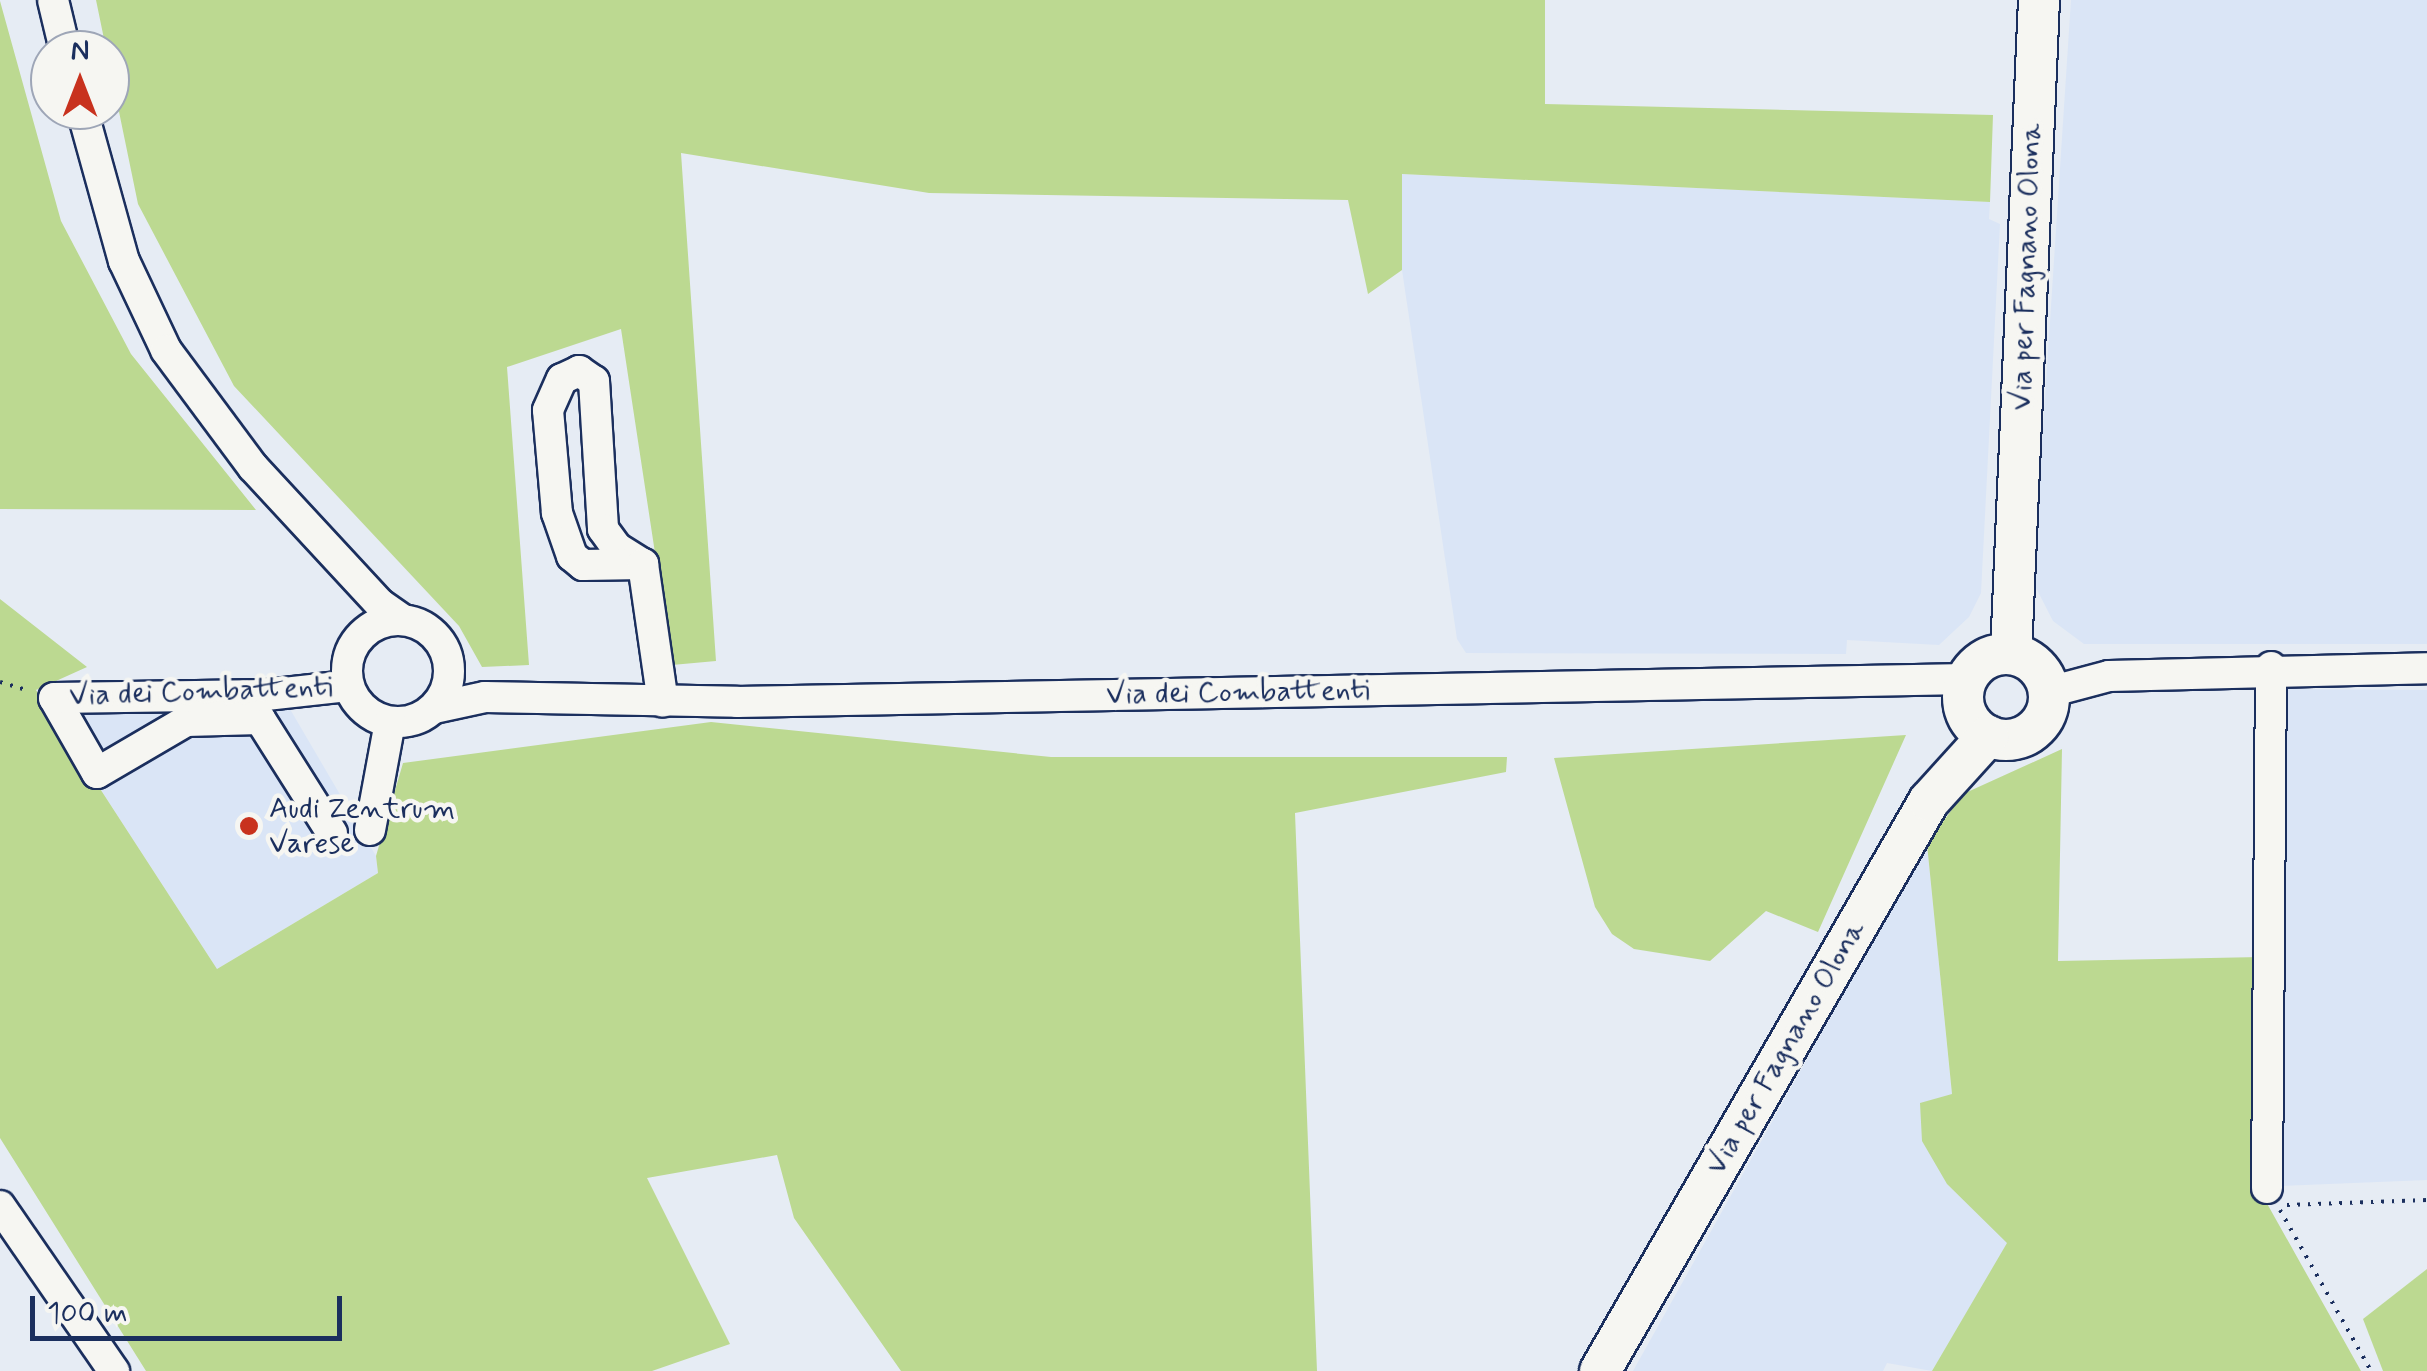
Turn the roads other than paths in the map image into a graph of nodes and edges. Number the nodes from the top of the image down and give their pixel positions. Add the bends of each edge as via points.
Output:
1 (53, 0) edge
2 (2038, 0) edge
3 (60, 30) edge
4 (88, 130) edge
5 (643, 564) junction
6 (349, 571) junction
7 (403, 620) junction
8 (356, 641) junction
9 (2011, 654) junction
10 (449, 662) junction
11 (2271, 667) junction
12 (2427, 668) edge
13 (1967, 679) junction
14 (348, 686) junction
15 (2049, 692) junction
16 (510, 698) junction
17 (663, 702) junction
18 (263, 707) junction
19 (434, 708) junction
20 (390, 722) junction
21 (1988, 736) junction
22 (370, 830) dead end
23 (332, 833) dead end
24 (2272, 1197) road end
25 (0, 1206) edge
26 (114, 1371) edge
27 (1600, 1371) edge

1 - 3 street
2 - 9 main road, Via per Fagnano Olona
4 - 6 street via 124,261 166,350 223,432
5 - 5 street via 617,548 603,528 594,381 579,371 562,379 548,410 557,513 572,556 584,565
5 - 17 street
6 - 7 street
6 - 8 street via 358,593
7 - 8 street, Via dei Combattenti via 382,622
7 - 10 street, Via dei Combattenti via 433,634
8 - 14 street, Via dei Combattenti
9 - 13 main road via 1985,660
9 - 15 main road via 2036,666
10 - 16 street, Via dei Combattenti
10 - 19 street via 447,687
11 - 12 street
11 - 15 street via 2109,676
11 - 24 street
13 - 17 street, Via dei Combattenti
13 - 21 main road via 1968,718
14 - 18 street, Via dei Combattenti
14 - 20 street, Via dei Combattenti via 360,706
15 - 21 main road via 2036,728 2013,739
16 - 17 street, Via dei Combattenti
16 - 19 street, Via dei Combattenti
18 - 18 street, Via dei Combattenti via 54,698 96,773 186,721
18 - 23 street
19 - 20 street, Via dei Combattenti via 421,718
20 - 22 street
21 - 27 main road, Via per Fagnano Olona via 1929,801
25 - 26 street

